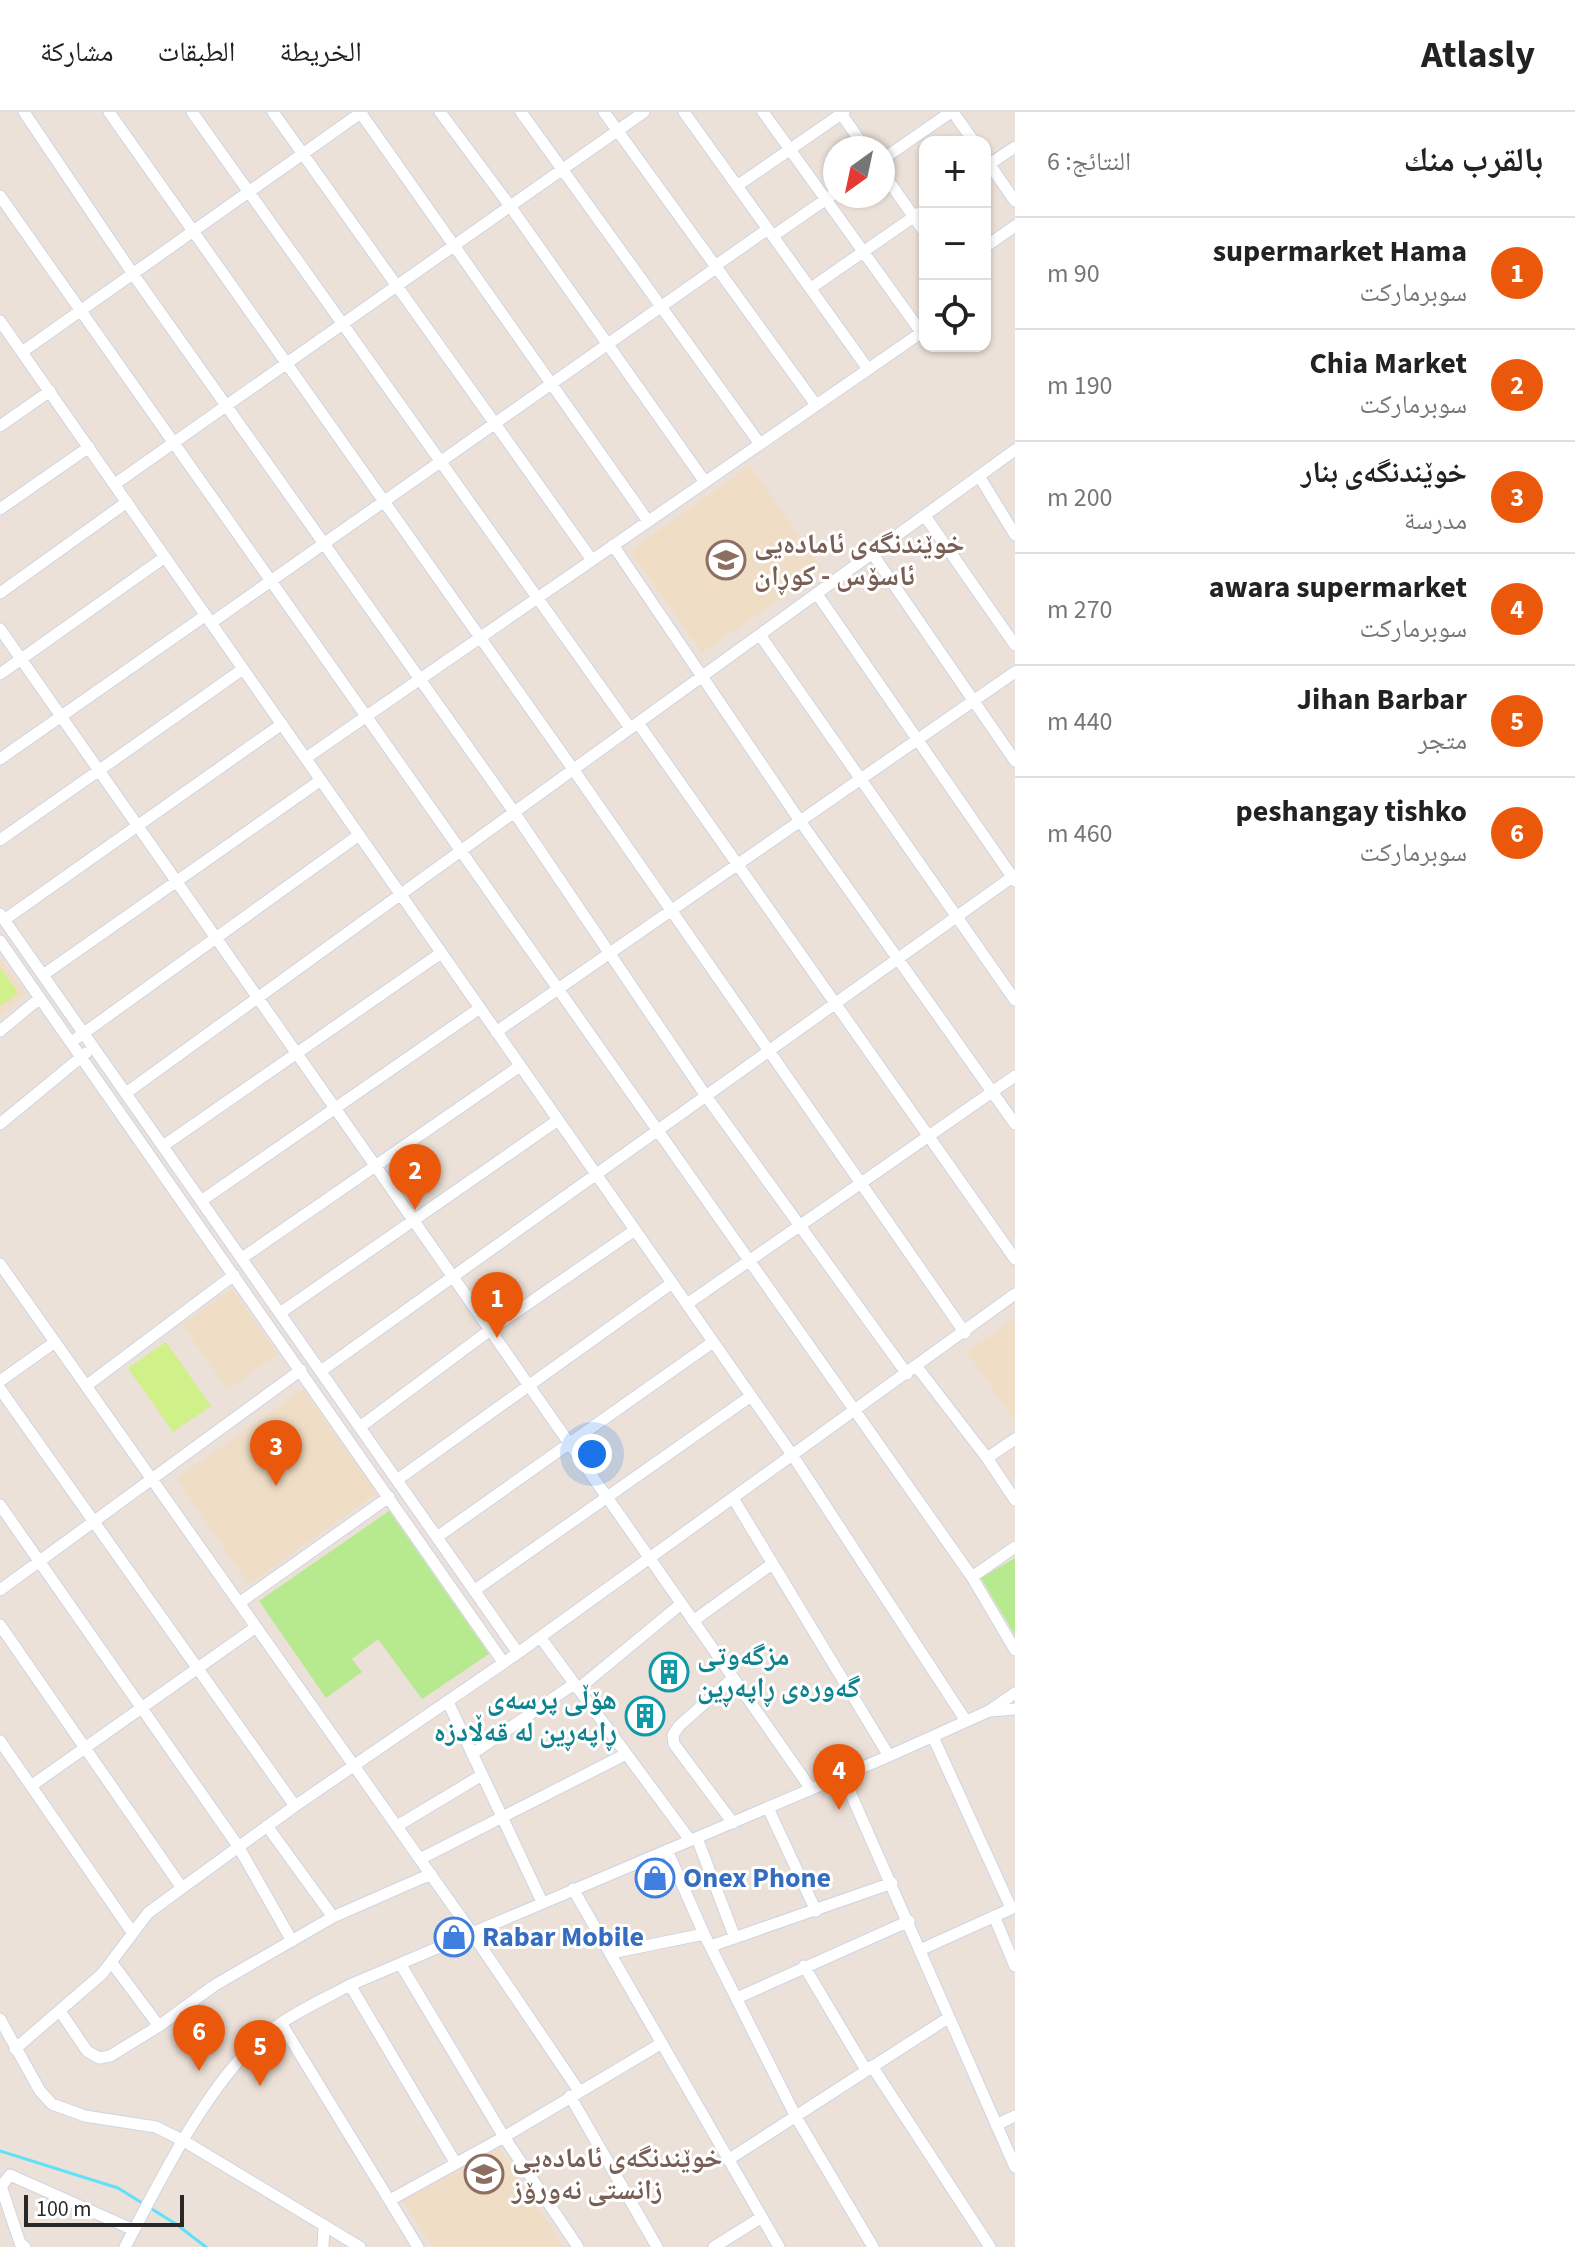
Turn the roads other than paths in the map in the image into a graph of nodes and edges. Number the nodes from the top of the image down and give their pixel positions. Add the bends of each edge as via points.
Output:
1 (24, 112) edge
2 (109, 112) edge
3 (192, 112) edge
4 (273, 112) edge
5 (361, 112) edge
6 (440, 112) edge
7 (521, 112) edge
8 (604, 112) edge
9 (644, 112) edge
10 (684, 112) edge
11 (763, 112) edge
12 (952, 112) edge
13 (842, 113) edge
14 (617, 130) junction
15 (857, 136) edge
16 (970, 136) edge
17 (1015, 147) edge
18 (790, 150) junction
19 (895, 151) edge
20 (303, 153) junction
21 (991, 160) edge
22 (563, 169) junction
23 (991, 170) edge
24 (737, 186) junction
25 (895, 190) edge
26 (248, 192) junction
27 (0, 196) edge
28 (823, 199) edge
29 (823, 201) edge
30 (1015, 201) edge
31 (510, 206) junction
32 (830, 208) edge
33 (919, 213) edge
34 (914, 217) junction
35 (919, 224) edge
36 (1015, 226) edge
37 (194, 230) junction
38 (770, 232) junction
39 (991, 243) edge
40 (454, 245) junction
41 (862, 253) junction
42 (716, 267) junction
43 (133, 274) junction
44 (397, 286) junction
45 (811, 288) junction
46 (661, 306) junction
47 (82, 309) junction
48 (0, 321) edge
49 (342, 324) junction
50 (919, 326) edge
51 (919, 334) edge
52 (5, 338) edge
53 (608, 344) junction
54 (22, 352) junction
55 (287, 363) junction
56 (868, 369) junction
57 (551, 384) junction
58 (50, 391) junction
59 (816, 405) junction
60 (226, 406) junction
61 (495, 423) junction
62 (0, 426) edge
63 (175, 442) junction
64 (760, 444) junction
65 (89, 447) junction
66 (1014, 453) edge
67 (440, 461) junction
68 (979, 476) junction
69 (705, 482) junction
70 (115, 484) junction
71 (384, 501) junction
72 (127, 502) junction
73 (0, 509) edge
74 (925, 516) junction
75 (648, 521) junction
76 (1015, 535) edge
77 (323, 544) junction
78 (613, 545) junction
79 (872, 553) junction
80 (165, 557) junction
81 (592, 560) junction
82 (272, 580) junction
83 (0, 593) edge
84 (817, 594) junction
85 (538, 598) junction
86 (208, 619) junction
87 (0, 629) edge
88 (760, 635) junction
89 (479, 638) junction
90 (1015, 645) edge
91 (21, 659) junction
92 (243, 669) junction
93 (1015, 672) edge
94 (0, 674) edge
95 (702, 676) junction
96 (419, 679) junction
97 (974, 701) junction
98 (367, 716) junction
99 (62, 718) junction
100 (282, 724) junction
101 (634, 725) junction
102 (917, 740) junction
103 (306, 758) junction
104 (0, 759) edge
105 (1015, 761) edge
106 (573, 769) junction
107 (99, 771) junction
108 (861, 779) junction
109 (321, 780) junction
110 (514, 812) junction
111 (800, 821) junction
112 (137, 826) junction
113 (359, 835) junction
114 (0, 840) edge
115 (461, 851) junction
116 (738, 864) junction
117 (1014, 878) edge
118 (177, 882) junction
119 (401, 894) junction
120 (670, 911) junction
121 (2, 917) edge
122 (957, 917) junction
123 (216, 938) junction
124 (0, 941) edge
125 (441, 953) junction
126 (611, 953) junction
127 (898, 959) junction
128 (43, 975) junction
129 (558, 989) junction
130 (257, 997) junction
131 (40, 998) junction
132 (1015, 1000) edge
133 (836, 1003) junction
134 (480, 1008) junction
135 (0, 1031) edge
136 (496, 1032) junction
137 (83, 1033) junction
138 (71, 1042) junction
139 (93, 1048) junction
140 (768, 1051) junction
141 (298, 1055) junction
142 (81, 1057) junction
143 (520, 1066) junction
144 (1015, 1076) edge
145 (992, 1092) junction
146 (126, 1093) junction
147 (706, 1096) junction
148 (335, 1108) junction
149 (144, 1119) junction
150 (558, 1120) junction
151 (0, 1124) edge
152 (1015, 1124) edge
153 (131, 1128) junction
154 (657, 1131) junction
155 (930, 1136) junction
156 (163, 1146) junction
157 (376, 1167) junction
158 (596, 1174) junction
159 (860, 1184) junction
160 (201, 1201) junction
161 (414, 1221) junction
162 (799, 1226) junction
163 (635, 1230) junction
164 (242, 1258) junction
165 (1015, 1259) edge
166 (748, 1262) junction
167 (0, 1264) edge
168 (234, 1275) junction
169 (453, 1277) junction
170 (672, 1283) junction
171 (1015, 1294) edge
172 (687, 1304) junction
173 (280, 1313) junction
174 (490, 1330) junction
175 (965, 1333) junction
176 (55, 1342) junction
177 (713, 1342) junction
178 (301, 1370) junction
179 (321, 1371) junction
180 (912, 1371) junction
181 (0, 1381) edge
182 (86, 1386) junction
183 (529, 1386) junction
184 (0, 1389) edge
185 (751, 1396) junction
186 (854, 1412) junction
187 (360, 1427) junction
188 (1015, 1439) edge
189 (569, 1444) junction
190 (793, 1456) junction
191 (987, 1458) junction
192 (397, 1480) junction
193 (153, 1481) junction
194 (389, 1497) junction
195 (607, 1497) junction
196 (733, 1498) junction
197 (1015, 1500) edge
198 (0, 1505) edge
199 (94, 1521) junction
200 (437, 1537) junction
201 (1015, 1547) edge
202 (648, 1557) junction
203 (39, 1560) junction
204 (772, 1564) junction
205 (972, 1577) junction
206 (0, 1590) edge
207 (475, 1590) junction
208 (239, 1603) junction
209 (681, 1604) junction
210 (693, 1621) junction
211 (0, 1625) edge
212 (256, 1627) junction
213 (540, 1637) junction
214 (1015, 1650) edge
215 (518, 1653) junction
216 (503, 1662) junction
217 (197, 1668) junction
218 (733, 1678) junction
219 (576, 1686) junction
220 (1015, 1693) edge
221 (448, 1702) junction
222 (143, 1707) junction
223 (989, 1711) junction
224 (1014, 1712) edge
225 (966, 1721) junction
226 (933, 1737) junction
227 (0, 1741) edge
228 (86, 1747) junction
229 (472, 1754) junction
230 (626, 1754) junction
231 (889, 1756) junction
232 (355, 1766) junction
233 (482, 1775) junction
234 (843, 1776) junction
235 (31, 1786) junction
236 (811, 1789) junction
237 (295, 1806) junction
238 (768, 1808) junction
239 (502, 1817) junction
240 (733, 1823) junction
241 (267, 1826) junction
242 (397, 1826) junction
243 (693, 1839) junction
244 (238, 1846) junction
245 (667, 1850) junction
246 (420, 1859) junction
247 (431, 1874) junction
248 (892, 1883) junction
249 (182, 1888) junction
250 (573, 1889) junction
251 (542, 1902) junction
252 (1013, 1908) edge
253 (816, 1911) junction
254 (994, 1916) junction
255 (333, 1917) junction
256 (909, 1921) junction
257 (132, 1932) junction
258 (472, 1933) junction
259 (704, 1934) junction
260 (735, 1938) junction
261 (292, 1941) junction
262 (711, 1946) junction
263 (920, 1950) junction
264 (611, 1953) junction
265 (112, 1963) junction
266 (401, 1965) junction
267 (804, 1966) junction
268 (1015, 1966) edge
269 (350, 1985) junction
270 (737, 1998) junction
271 (60, 2011) junction
272 (948, 2018) junction
273 (0, 2019) edge
274 (281, 2023) junction
275 (159, 2026) junction
276 (662, 2043) junction
277 (15, 2049) junction
278 (869, 2068) junction
279 (574, 2094) junction
280 (1015, 2116) edge
281 (796, 2117) junction
282 (996, 2125) junction
283 (504, 2137) junction
284 (184, 2141) junction
285 (728, 2160) junction
286 (455, 2162) junction
287 (1015, 2167) edge
288 (1, 2187) edge
289 (390, 2200) junction
290 (762, 2217) junction
291 (324, 2225) junction
292 (135, 2228) junction
293 (25, 2247) edge
294 (125, 2247) edge
295 (323, 2247) edge
296 (360, 2247) edge
297 (418, 2247) edge
298 (578, 2247) edge
299 (657, 2247) edge
300 (714, 2247) edge
301 (779, 2247) edge
302 (873, 2247) edge
303 (990, 2247) edge

1 - 43 street
2 - 37 street
3 - 26 street
4 - 20 street
5 - 20 street
5 - 40 street
6 - 31 street
7 - 22 street
8 - 14 street
9 - 14 street
10 - 24 street
11 - 18 street
12 - 16 street
12 - 19 street
13 - 15 street
13 - 18 street
14 - 22 street
14 - 42 street
17 - 21 street
18 - 24 street
18 - 28 street
20 - 26 street
20 - 44 street
22 - 31 street
22 - 46 street
23 - 30 street
24 - 38 street
25 - 34 street
26 - 37 street
26 - 49 street
27 - 47 street
29 - 38 street
31 - 40 street
31 - 53 street
32 - 41 street
33 - 34 street
34 - 35 street
34 - 41 street
36 - 39 street
37 - 43 street
37 - 55 street
38 - 42 street
38 - 45 street
40 - 44 street
40 - 57 street
41 - 45 street
41 - 50 street
42 - 46 street
42 - 59 street
43 - 47 street
43 - 60 street
44 - 49 street
44 - 61 street
45 - 56 street
46 - 53 street
46 - 64 street
47 - 54 street
47 - 63 street
48 - 52 street
49 - 55 street
49 - 67 street
51 - 56 street
52 - 54 street
53 - 57 street
53 - 69 street
54 - 58 street
55 - 60 street
55 - 71 street
56 - 59 street
57 - 61 street
57 - 75 street
58 - 62 street
58 - 65 street
59 - 64 street
60 - 63 street
60 - 77 street
61 - 67 street
61 - 81 street
63 - 70 street
63 - 82 street
64 - 69 street
65 - 70 street
65 - 73 street
66 - 68 street
67 - 71 street
67 - 85 street
68 - 74 street
68 - 76 street
69 - 75 street
70 - 72 street
71 - 77 street
71 - 89 street
72 - 80 street
72 - 83 street
74 - 79 street
74 - 90 street
75 - 78 street
77 - 82 street
77 - 96 street
78 - 81 street
78 - 95 street
79 - 84 street
79 - 97 street
80 - 86 street
80 - 91 street
81 - 85 street
82 - 86 street
82 - 98 street
84 - 88 street
84 - 102 street
85 - 89 street
85 - 101 street
86 - 92 street
86 - 99 street
87 - 91 street
88 - 95 street
88 - 108 street
89 - 96 street
89 - 106 street
91 - 94 street
91 - 99 street
92 - 100 street
92 - 107 street
93 - 97 street
95 - 101 street
95 - 111 street
96 - 98 street
96 - 110 street
97 - 102 street
97 - 105 street
98 - 103 street
98 - 115 street
99 - 104 street
99 - 107 street
100 - 103 street
100 - 112 street
101 - 106 street
101 - 116 street
102 - 108 street
102 - 117 street
103 - 109 street
106 - 110 street
106 - 120 street
107 - 112 street
107 - 114 street
108 - 111 street
108 - 122 street
109 - 113 street
109 - 118 street
110 - 115 street
110 - 126 street
111 - 116 street
111 - 127 street
112 - 118 street
112 - 121 street
113 - 119 street
113 - 123 street
115 - 119 street
115 - 129 street
116 - 120 street
116 - 133 street
117 - 122 street
118 - 123 street
118 - 128 street
119 - 125 street
119 - 130 street
120 - 126 street
120 - 140 street
121 - 128 street
122 - 127 street
122 - 132 street
123 - 130 street
123 - 137 street
124 - 131 street
125 - 134 street
125 - 141 street
126 - 129 street
126 - 147 street
127 - 133 street
127 - 145 street
128 - 137 street
129 - 136 street
129 - 154 street
130 - 141 street
130 - 146 street
131 - 135 street
131 - 138 street
133 - 140 street
133 - 155 street
134 - 136 street
134 - 148 street
136 - 143 street
137 - 138 street
137 - 139 street
138 - 142 street
139 - 142 street
139 - 146 street
140 - 147 street
140 - 159 street
141 - 148 street
141 - 156 street
142 - 151 street
142 - 153 street
143 - 150 street
143 - 157 street
144 - 145 street
145 - 152 street
145 - 155 street
146 - 149 street
147 - 154 street
147 - 162 street
148 - 157 street
148 - 160 street
149 - 153 street
149 - 156 street
150 - 158 street
150 - 161 street
153 - 168 street
154 - 158 street
154 - 166 street
155 - 159 street
155 - 165 street
156 - 160 street
157 - 161 street
157 - 164 street
158 - 163 street
158 - 169 street
159 - 162 street
159 - 175 street
160 - 164 street
161 - 169 street
161 - 173 street
162 - 166 street
162 - 180 street
163 - 170 street
163 - 174 street
164 - 173 street
166 - 172 street
166 - 186 street
167 - 176 street
168 - 178 street
168 - 182 street
169 - 174 street
169 - 179 street
170 - 172 street
170 - 183 street
171 - 175 street
172 - 177 street
173 - 179 street
174 - 183 street
174 - 187 street
175 - 180 street
176 - 181 street
176 - 182 street
177 - 185 street
177 - 189 street
178 - 193 street
178 - 194 street
179 - 187 street
180 - 186 street
180 - 191 street
182 - 193 street
183 - 189 street
183 - 192 street
184 - 199 street
185 - 190 street
185 - 195 street
186 - 190 street
186 - 205 street
187 - 192 street
188 - 191 street
189 - 195 street
189 - 200 street
190 - 196 street
190 - 225 street
191 - 197 street
192 - 200 street
193 - 199 street
193 - 208 street
194 - 208 street
194 - 216 street
195 - 202 street
195 - 207 street
196 - 202 street
196 - 204 street
198 - 203 street
199 - 203 street
199 - 217 street
200 - 207 street
201 - 205 street
202 - 209 street
202 - 213 street
203 - 206 street
203 - 222 street
204 - 210 street
204 - 231 street
205 - 214 street
207 - 215 street
208 - 212 street
209 - 210 street
209 - 219 street
210 - 218 street
211 - 228 street
212 - 217 street
212 - 232 street
213 - 215 street
213 - 219 street
215 - 216 street
216 - 221 street
217 - 222 street
217 - 237 street
218 - 236 street
218 - 240 street via 673,1735 674,1744
219 - 229 street
219 - 230 street
220 - 223 street
221 - 229 street
221 - 232 street
222 - 228 street
222 - 244 street
223 - 224 street
223 - 225 street
225 - 226 street
226 - 231 street
226 - 252 street
227 - 235 street
228 - 235 street
228 - 249 street
229 - 233 street
230 - 239 street
230 - 243 street
231 - 234 street
232 - 237 street
232 - 242 street
233 - 239 street
233 - 242 street
234 - 236 street
234 - 248 street
235 - 257 street
236 - 238 street
237 - 241 street
238 - 240 street
238 - 253 street
239 - 246 street
239 - 251 street
240 - 243 street
241 - 244 street
241 - 255 street
242 - 246 street
243 - 245 street
243 - 260 street
244 - 249 street
244 - 261 street
245 - 250 street
245 - 259 street
246 - 247 street
247 - 255 street
247 - 258 street
248 - 253 street
248 - 256 street
249 - 257 street
250 - 251 street
250 - 264 street
251 - 258 street
252 - 254 street
253 - 260 street
254 - 263 street
254 - 268 street
255 - 261 street
256 - 263 street
256 - 267 street
257 - 265 street
258 - 266 street
258 - 279 street
259 - 262 street
259 - 264 street
260 - 262 street
261 - 275 street via 215,1985
262 - 270 street
263 - 272 street
264 - 276 street
265 - 271 street
265 - 275 street
266 - 269 street
266 - 283 street
267 - 270 street
267 - 278 street
269 - 274 street
269 - 286 street
270 - 281 street
271 - 275 street via 84,2048 99,2058
271 - 277 street
272 - 278 street
272 - 282 street
273 - 277 street
274 - 284 street via 231,2070
274 - 289 street
276 - 279 street
276 - 285 street
277 - 284 street via 40,2091 58,2107 156,2127
278 - 281 street
278 - 303 street
279 - 283 street
279 - 299 street
280 - 282 street
281 - 285 street
281 - 302 street
282 - 287 street
283 - 286 street
283 - 298 street
284 - 291 street
284 - 292 street
285 - 290 street
286 - 289 street
288 - 292 street via 10,2175
288 - 293 street
289 - 297 street
290 - 300 street
290 - 301 street
291 - 295 street
291 - 296 street
292 - 294 street

